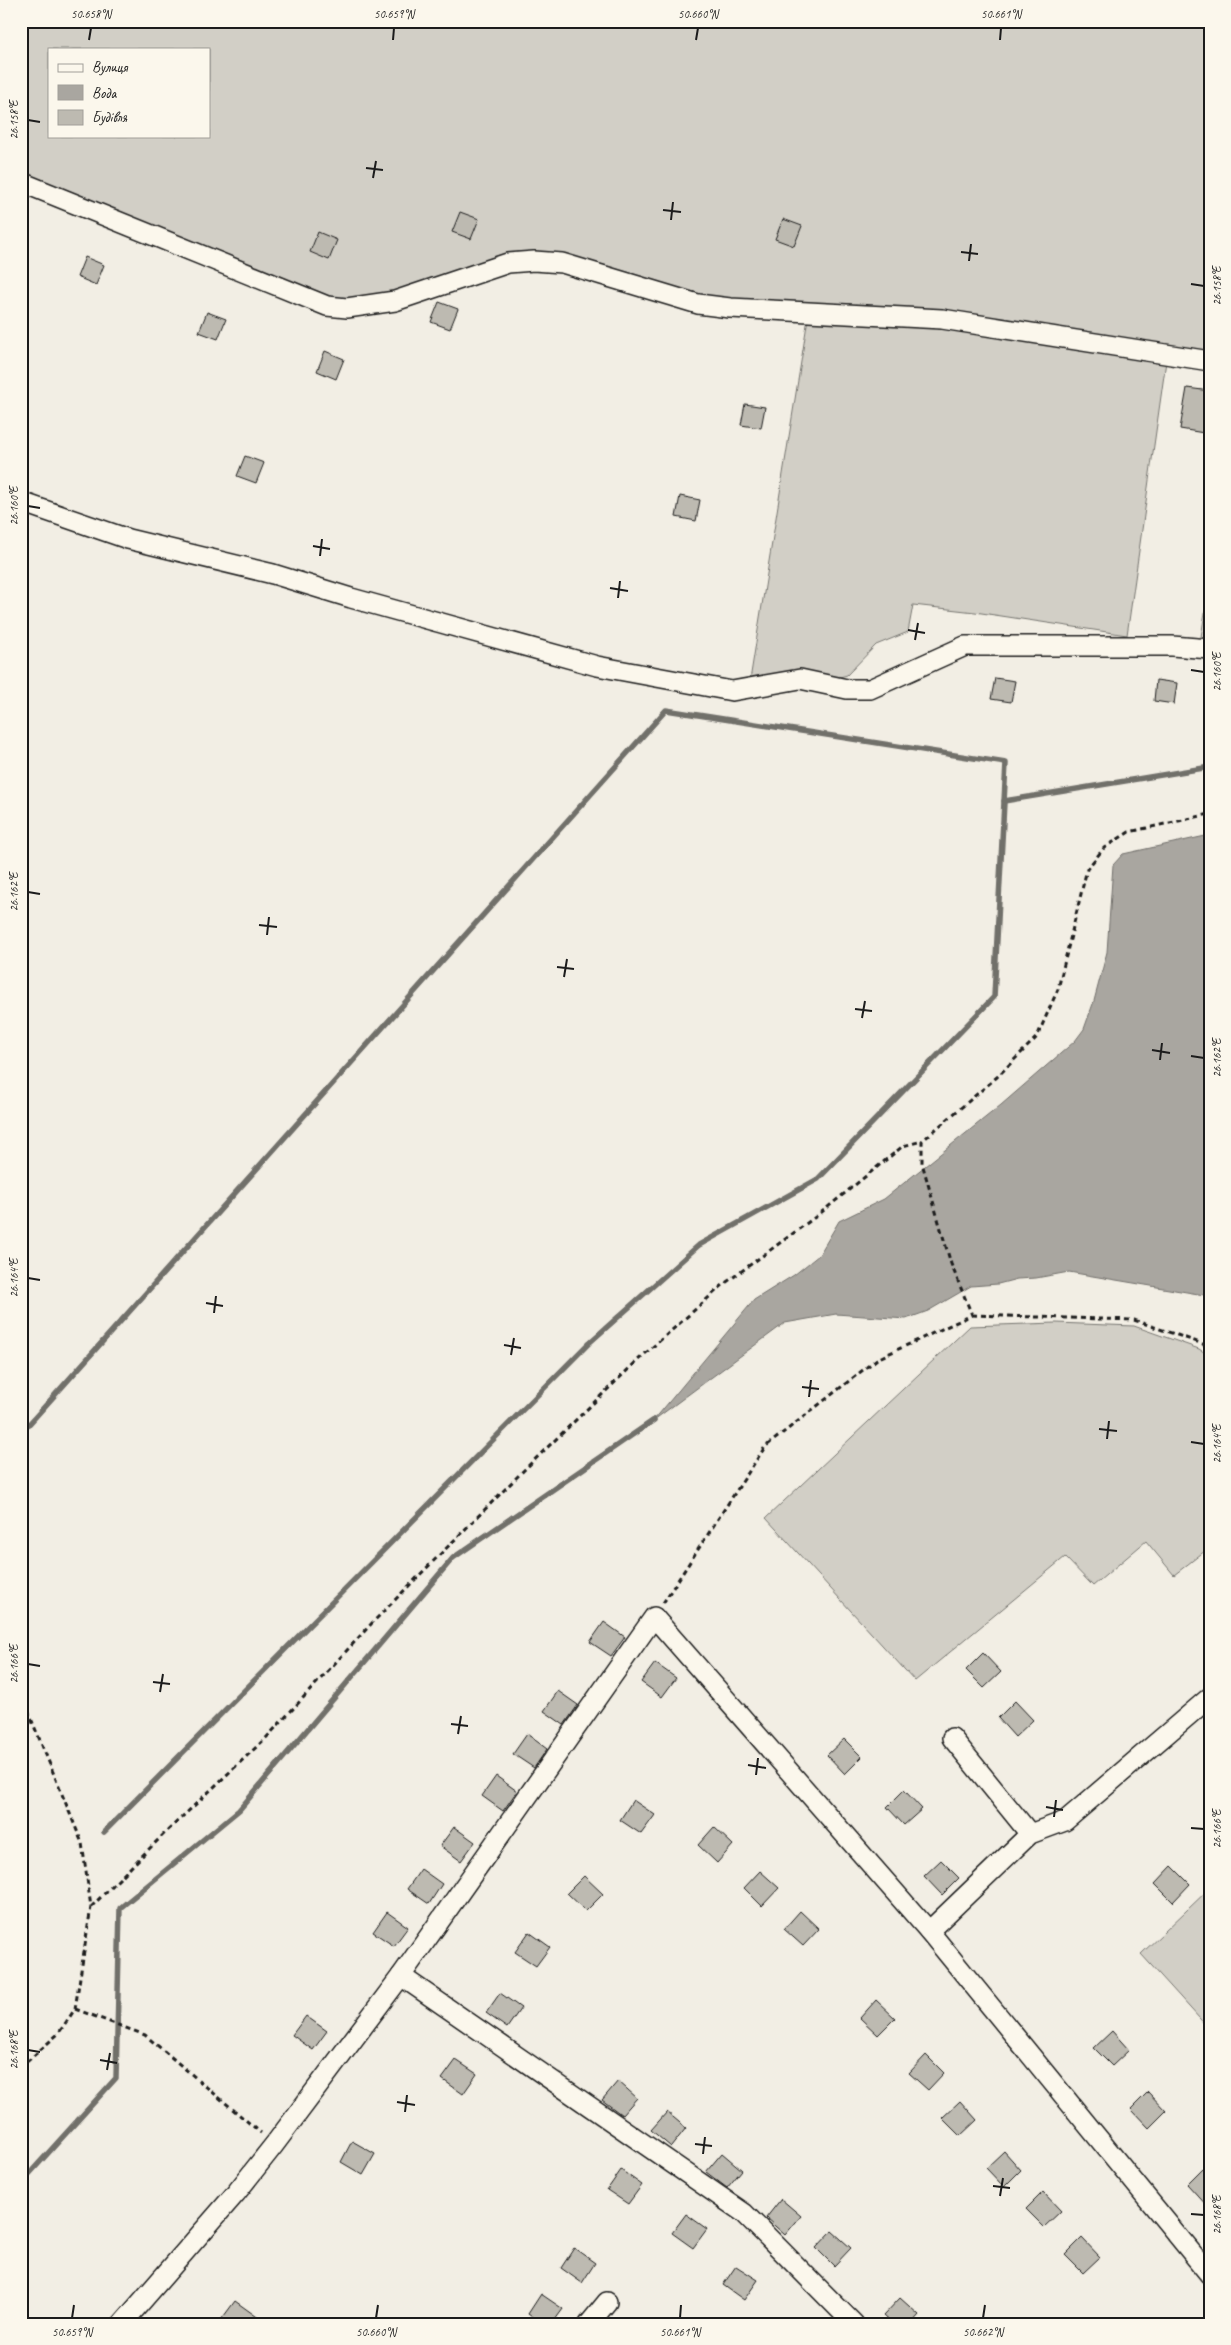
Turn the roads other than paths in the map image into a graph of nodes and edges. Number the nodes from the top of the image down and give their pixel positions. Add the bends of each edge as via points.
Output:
1 (21, 182) edge
2 (1210, 361) edge
3 (21, 502) edge
4 (1210, 649) edge
5 (1210, 1697) edge
6 (952, 1738) dead end
7 (1030, 1834) junction
8 (929, 1931) junction
9 (401, 1976) junction
10 (1210, 2275) edge
11 (607, 2302) dead end
12 (122, 2324) edge
13 (589, 2324) edge
14 (854, 2324) edge

1 - 2 street via 327,306 347,308 395,301 508,262 534,261 562,263 698,304 942,319
3 - 4 street via 128,539 273,574 597,666 732,691 800,679 847,689 870,689 965,646
5 - 7 street via 1066,1821
6 - 7 street
7 - 8 street
8 - 9 street via 654,1617
8 - 10 street
9 - 12 street via 236,2194
9 - 14 street via 744,2213
11 - 13 street

